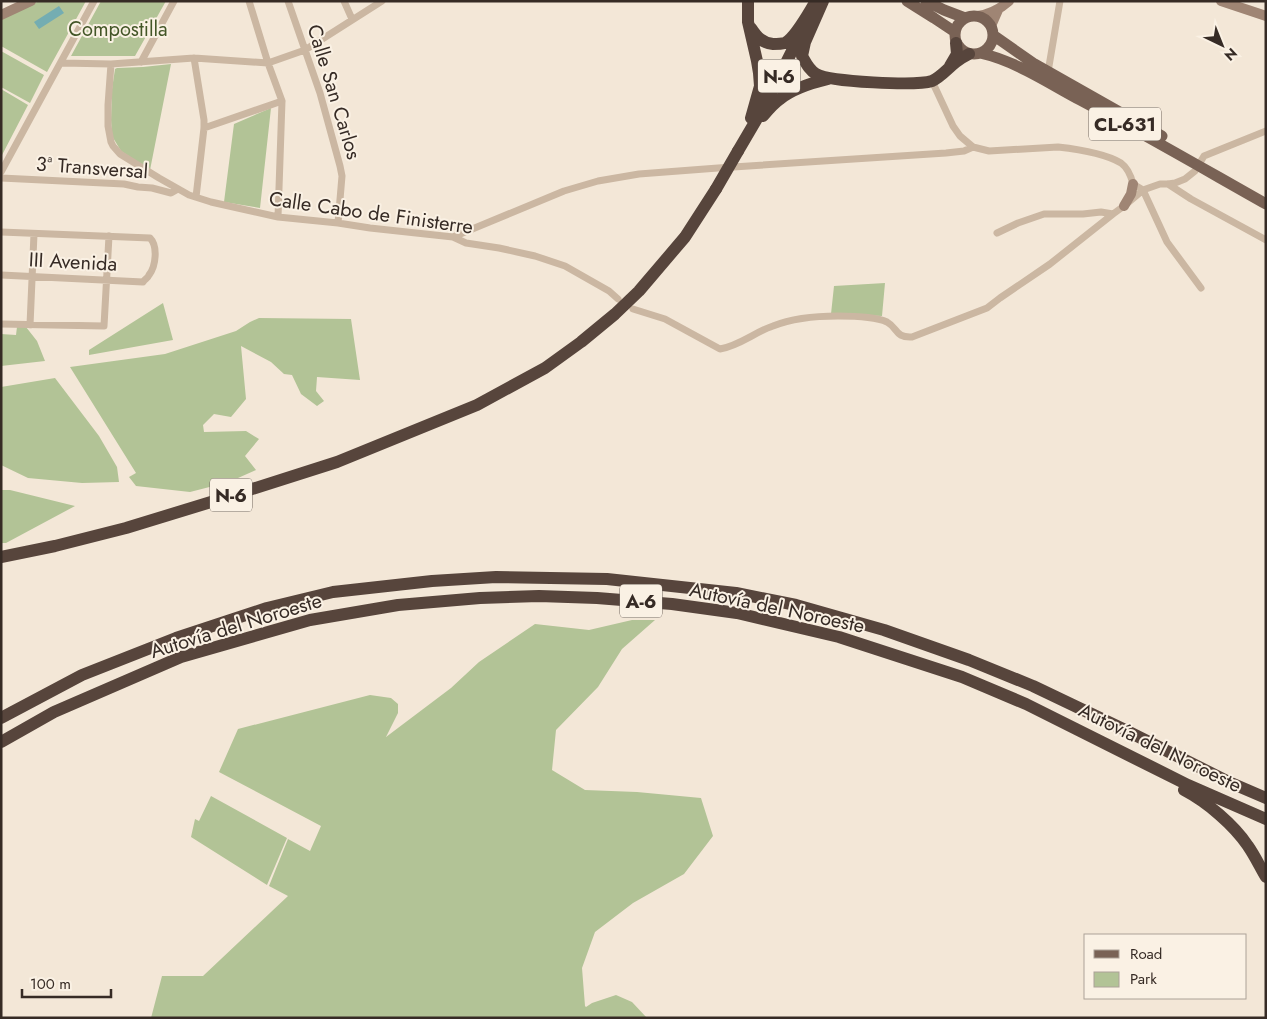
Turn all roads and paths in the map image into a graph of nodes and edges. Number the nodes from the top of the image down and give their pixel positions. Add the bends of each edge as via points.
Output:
1 (31, 1) edge
2 (94, 1) edge
3 (174, 1) edge
4 (249, 1) edge
5 (288, 1) edge
6 (344, 1) edge
7 (382, 1) edge
8 (748, 1) edge
9 (819, 1) edge
10 (907, 1) edge
11 (926, 1) edge
12 (1010, 1) edge
13 (1060, 1) edge
14 (1221, 1) edge
15 (998, 10) junction
16 (1, 14) edge
17 (978, 16) junction
18 (1266, 16) edge
19 (965, 18) junction
20 (352, 19) junction
21 (748, 22) junction
22 (992, 30) junction
23 (955, 37) junction
24 (305, 50) junction
25 (975, 53) junction
26 (194, 58) junction
27 (141, 62) junction
28 (62, 63) junction
29 (268, 63) junction
30 (111, 64) junction
31 (948, 69) junction
32 (1048, 72) junction
33 (828, 78) junction
34 (932, 81) junction
35 (282, 101) junction
36 (204, 128) junction
37 (1266, 131) edge
38 (973, 147) junction
39 (738, 150) junction
40 (1200, 162) junction
41 (1, 172) edge
42 (1, 178) edge
43 (1132, 184) junction
44 (1168, 184) junction
45 (178, 189) junction
46 (1143, 190) junction
47 (1266, 196) edge
48 (196, 197) junction
49 (1266, 204) edge
50 (1124, 206) junction
51 (1112, 214) junction
52 (278, 217) junction
53 (338, 223) junction
54 (1, 232) edge
55 (997, 233) dead end
56 (34, 234) junction
57 (109, 236) junction
58 (453, 237) junction
59 (1266, 240) edge
60 (1, 274) edge
61 (31, 275) junction
62 (107, 280) junction
63 (1201, 288) dead end
64 (618, 299) dead end
65 (633, 309) dead end
66 (1, 324) edge
67 (30, 325) junction
68 (1, 557) edge
69 (977, 685) junction
70 (1, 718) edge
71 (1123, 729) junction
72 (1, 742) edge
73 (1266, 793) edge
74 (1266, 798) edge
75 (1266, 819) edge
76 (1266, 877) edge

1 - 16 main road
2 - 28 street
3 - 27 street
4 - 29 street
5 - 24 street, Calle San Carlos
6 - 20 street
7 - 20 street
8 - 21 highway
9 - 21 highway via 785,43 765,43
9 - 33 highway via 802,56 816,74
9 - 39 highway, N-6
10 - 23 main road, CL-631 via 934,18
11 - 19 main road
12 - 15 main road
13 - 32 street
14 - 18 main road
15 - 17 main road
15 - 22 main road
17 - 19 main road
17 - 22 main road, CL-631 via 986,20
19 - 23 main road via 958,23
20 - 24 street
21 - 39 highway via 760,86 749,127
22 - 25 main road via 987,49
22 - 32 main road, CL-631
23 - 25 main road, CL-631 via 962,50
23 - 31 highway via 957,54
24 - 29 street
24 - 53 street, Calle San Carlos via 342,176
25 - 31 highway
25 - 40 main road, CL-631 via 1018,66
26 - 27 street
26 - 29 street
26 - 36 street
27 - 30 street
28 - 30 street
28 - 41 street
29 - 35 street
30 - 45 street, Calle Cabo de Finisterre via 108,106 113,146 120,154
31 - 34 highway
32 - 40 main road, CL-631
33 - 34 highway via 898,84
33 - 39 highway via 779,99
34 - 38 street via 953,126
35 - 36 street
35 - 52 street
36 - 48 street
37 - 40 street via 1204,156
38 - 43 street via 989,151 1058,147 1090,152 1122,164 1129,171
38 - 58 street via 946,153 639,174 598,181 564,191
39 - 68 highway, N-6, bridge via 684,237 639,291 616,314 545,368 478,405 337,462 126,528
40 - 44 street via 1185,179
40 - 47 main road, CL-631
40 - 49 main road, CL-631
42 - 45 street, 3ª Transversal via 124,184 171,193
43 - 46 street
43 - 50 main road
44 - 46 street
44 - 59 street
45 - 48 street, Calle Cabo de Finisterre
46 - 50 street
46 - 63 street via 1167,242
48 - 52 street, Calle Cabo de Finisterre
50 - 51 street
51 - 55 street via 1044,214
51 - 65 street via 1050,264 987,308 912,337 901,335 888,323 837,316 787,321 720,349 664,319
52 - 53 street, Calle Cabo de Finisterre
53 - 58 street, Calle Cabo de Finisterre
54 - 56 street
56 - 57 street
56 - 61 street
57 - 62 street
57 - 62 street, III Avenida via 150,238 155,243 155,253 150,275 143,282
58 - 64 street, Calle Cabo de Finisterre via 466,243 535,256 565,266
60 - 61 street, III Avenida
61 - 62 street, III Avenida
61 - 67 street
62 - 67 street via 104,326
66 - 67 street
69 - 72 highway, Autovía del Noroeste / A-6 via 839,637 737,613 597,598 480,598 398,605 310,620 181,658 54,712
69 - 75 highway, Autovía del Noroeste / A-6 via 1026,704 1188,785
69 - 76 highway via 1190,793 1235,829
70 - 71 highway, Autovía del Noroeste / A-6 via 91,672 176,638 267,608 333,592 496,577 607,578 736,593 796,605 884,630 1032,686
71 - 73 highway
71 - 74 highway, Autovía del Noroeste / A-6

